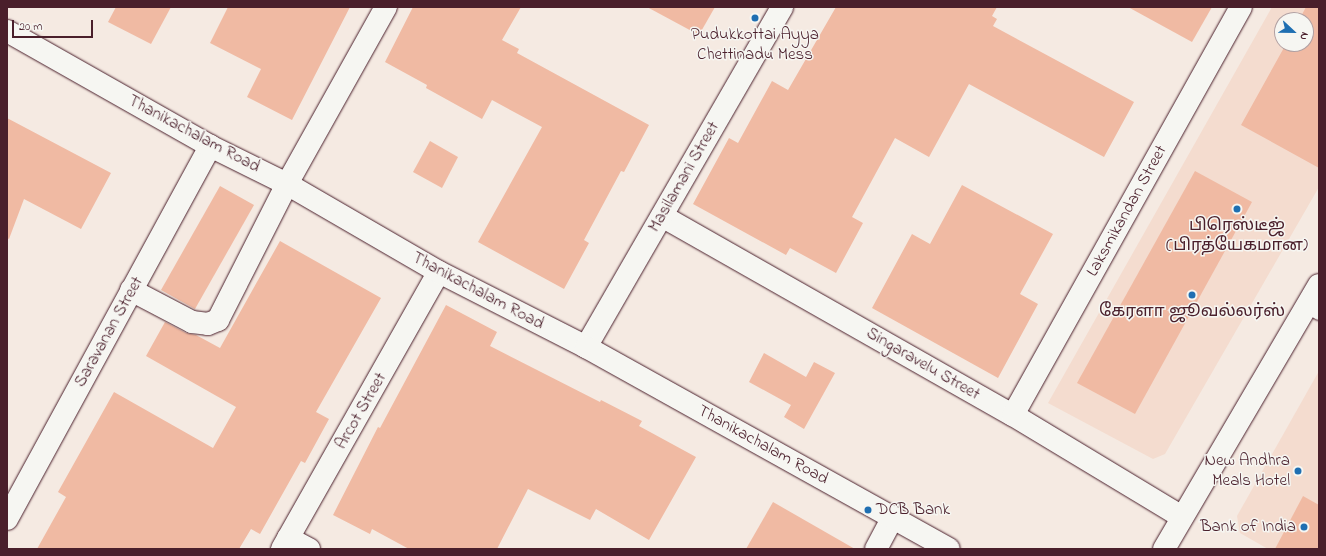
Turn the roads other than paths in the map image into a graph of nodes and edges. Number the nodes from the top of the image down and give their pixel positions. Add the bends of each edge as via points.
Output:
1 (386, 7) edge
2 (782, 7) edge
3 (1241, 7) edge
4 (7, 31) edge
5 (210, 146) junction
6 (287, 184) junction
7 (662, 216) junction
8 (439, 272) junction
9 (1319, 285) edge
10 (131, 290) junction
11 (1313, 309) edge
12 (586, 347) junction
13 (1012, 415) junction
14 (893, 517) junction
15 (1182, 517) junction
16 (7, 519) edge
17 (285, 544) edge
18 (309, 549) edge
19 (876, 549) edge
20 (949, 549) edge
21 (1164, 549) edge

1 - 6 street
2 - 7 street, Masilamani Street
3 - 13 street, Laksmikandan Street
4 - 5 street, Thanikachalam Road
5 - 6 street, Thanikachalam Road
5 - 10 street, Saravanan Street
6 - 8 street, Thanikachalam Road
6 - 10 street via 218,320 208,324 192,322
7 - 12 street, Masilamani Street
7 - 13 street, Singaravelu Street
8 - 12 street, Thanikachalam Road
8 - 17 street, Arcot Street
9 - 11 street
10 - 16 street, Saravanan Street
11 - 15 street
12 - 14 street, Thanikachalam Road
13 - 15 street, Singaravelu Street
14 - 19 street
14 - 20 street, Thanikachalam Road
15 - 21 street
17 - 18 street

